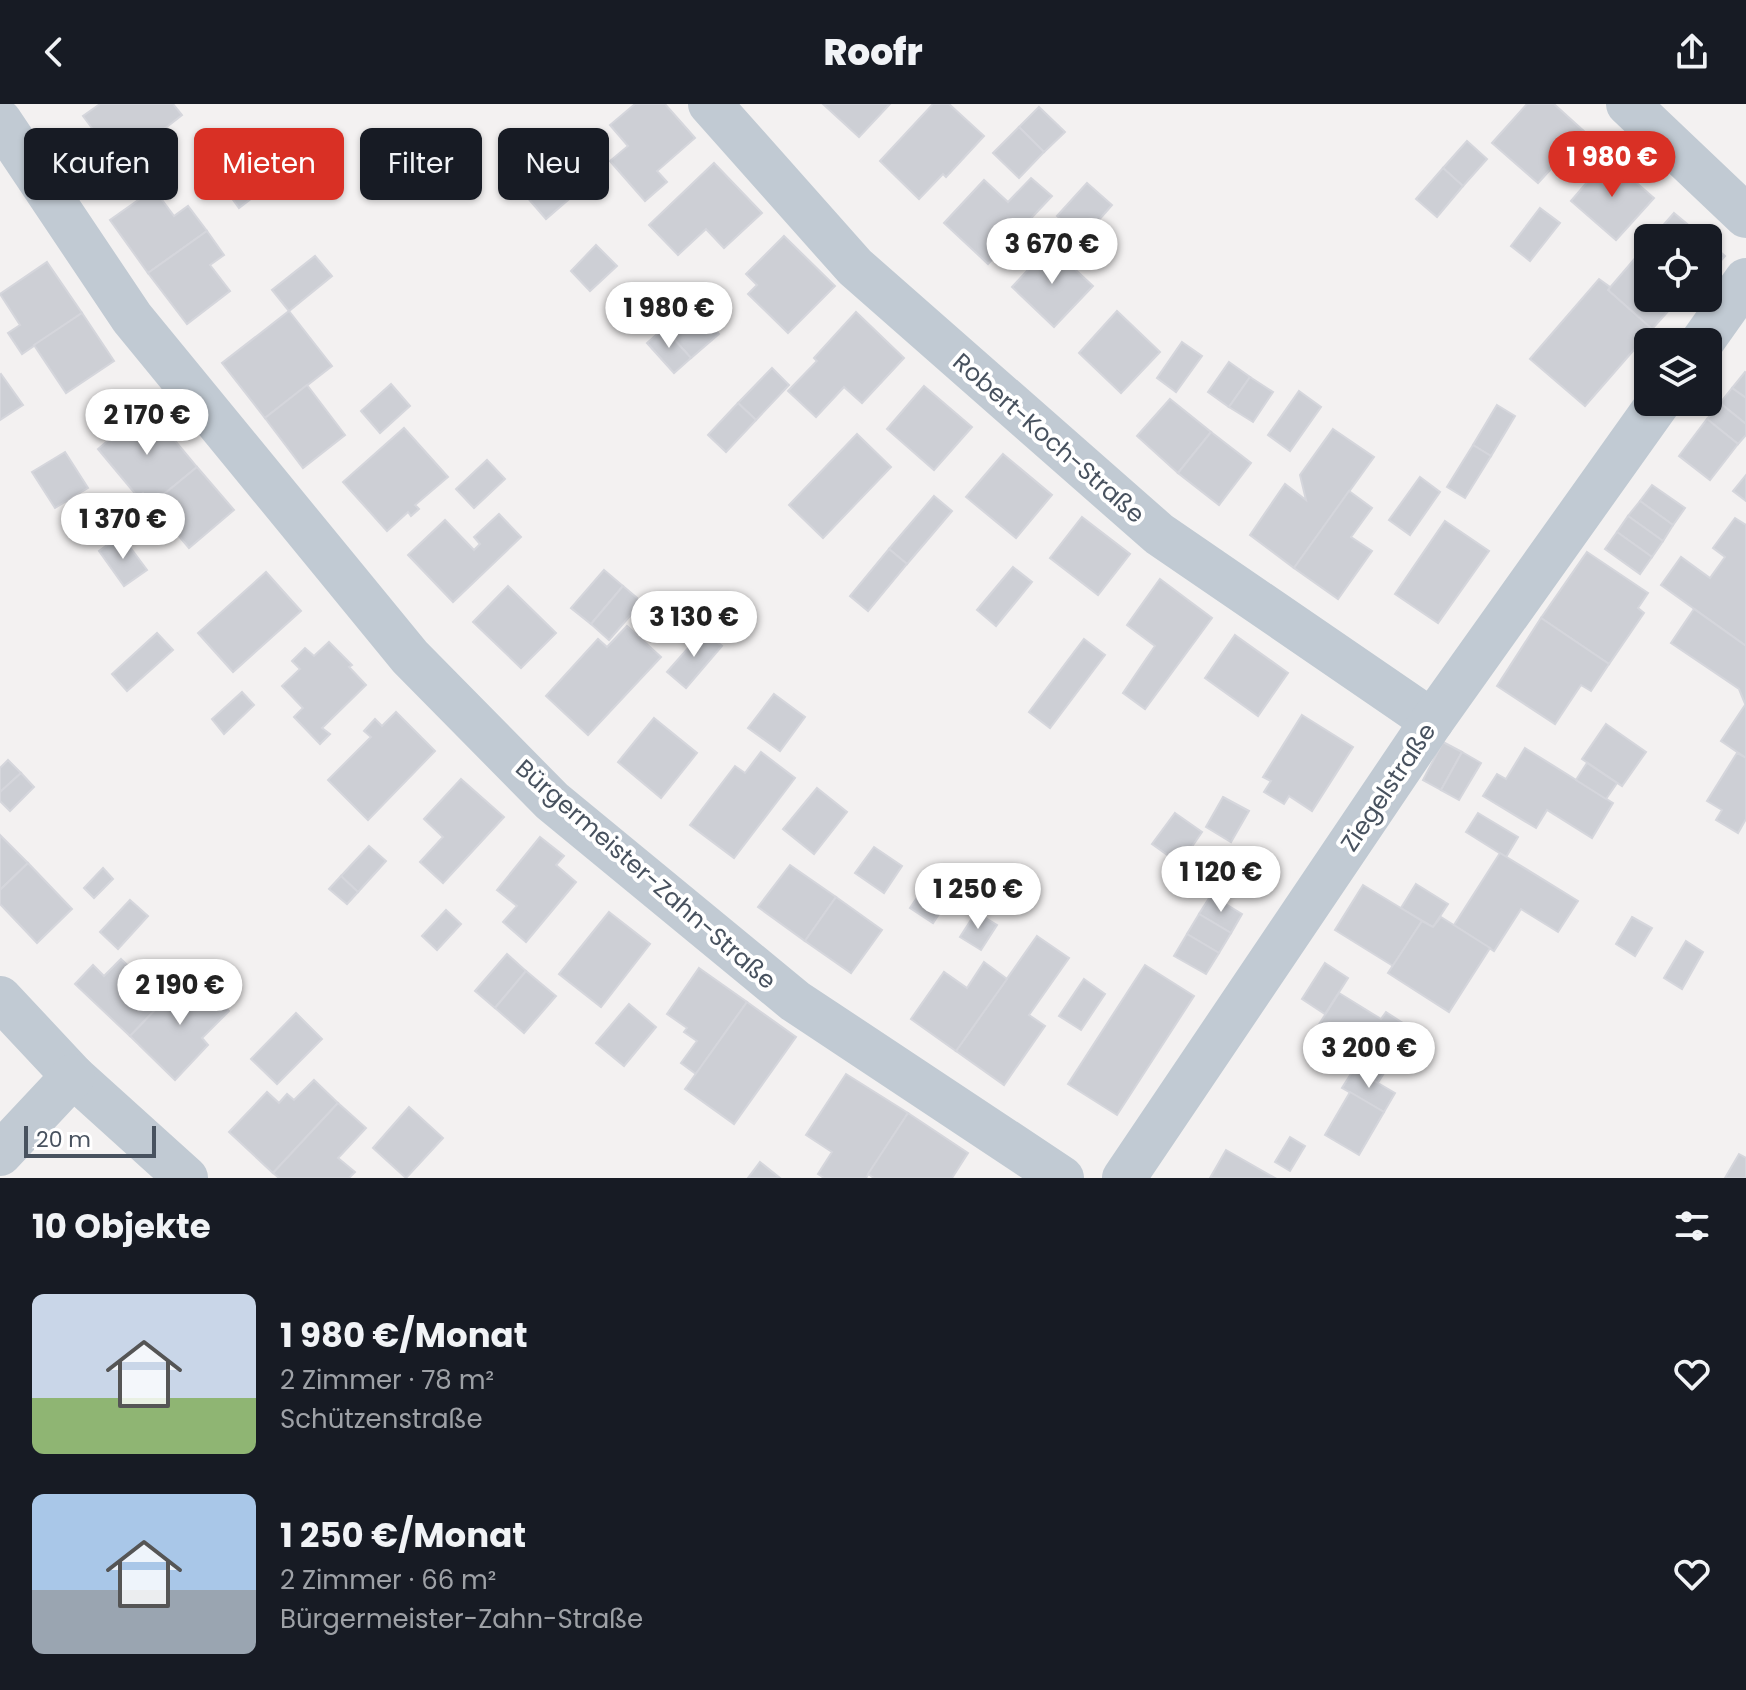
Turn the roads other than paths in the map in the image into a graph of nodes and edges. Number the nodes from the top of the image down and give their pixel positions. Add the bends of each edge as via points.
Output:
1 (15, 104) edge
2 (710, 104) edge
3 (1628, 104) edge
4 (0, 114) edge
5 (0, 121) edge
6 (1746, 216) edge
7 (1746, 280) edge
8 (1712, 328) edge
9 (1649, 416) edge
10 (1432, 721) junction
11 (0, 998) edge
12 (73, 1076) junction
13 (0, 1154) edge
14 (186, 1178) edge
15 (1062, 1178) edge
16 (1124, 1178) edge

1 - 4 street
2 - 10 street, Robert-Koch-Straße via 855,267 1159,534
3 - 6 street
5 - 15 street, Bürgermeister-Zahn-Straße via 142,330 410,657 552,801 795,1001
7 - 8 street
9 - 10 street, Ziegelstraße
10 - 16 street, Ziegelstraße
11 - 12 street
12 - 13 street
12 - 14 street

